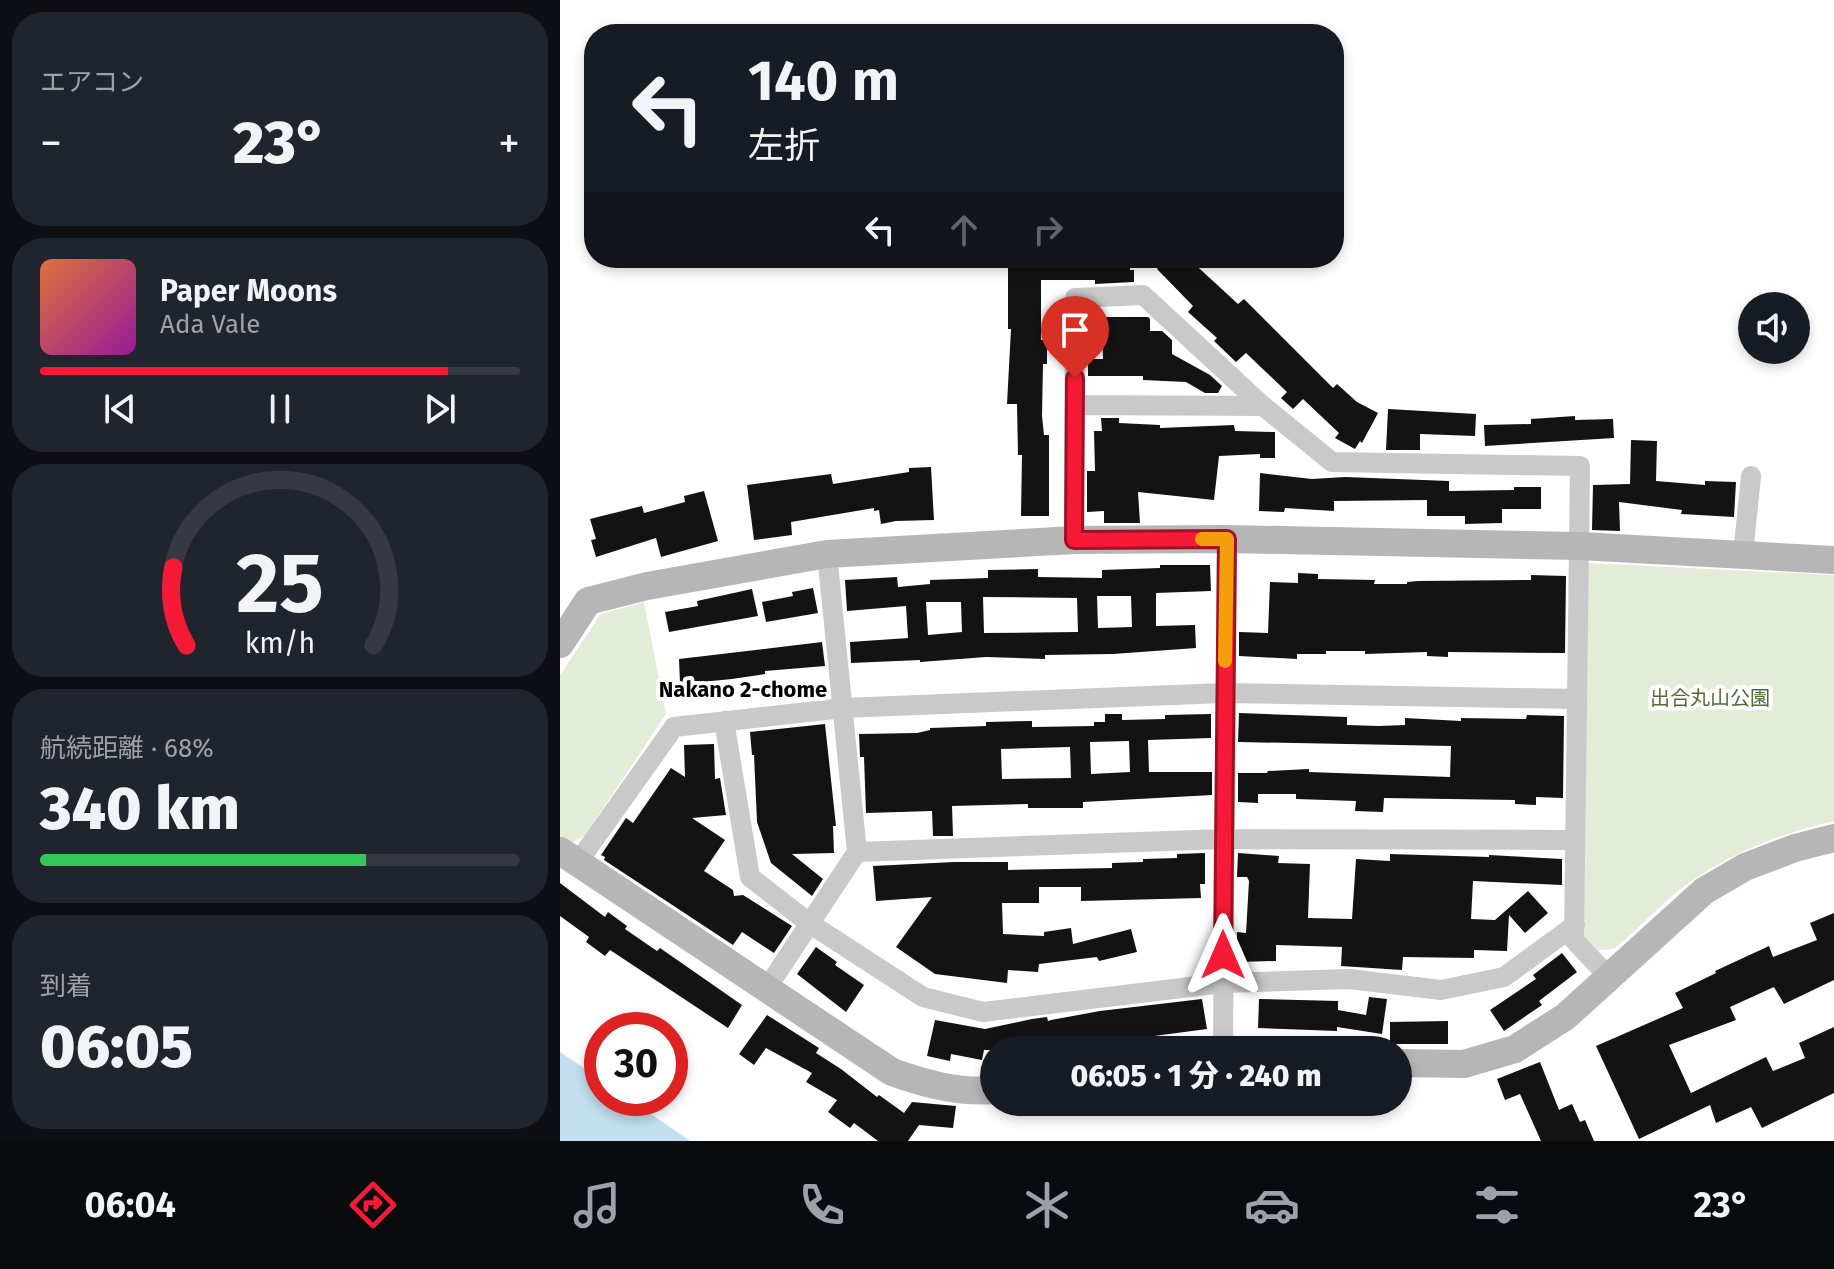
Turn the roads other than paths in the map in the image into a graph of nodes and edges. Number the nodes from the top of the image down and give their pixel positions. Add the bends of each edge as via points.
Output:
1 (1075, 405) junction
2 (1263, 406) junction
3 (1751, 476) dead end
4 (1227, 539) junction
5 (1074, 540) junction
6 (1580, 546) junction
7 (827, 554) junction
8 (1743, 555) junction
9 (1834, 560) edge
10 (560, 644) edge
11 (1224, 693) junction
12 (1577, 699) junction
13 (843, 708) junction
14 (724, 721) junction
15 (1834, 838) edge
16 (1224, 839) junction
17 (1575, 840) junction
18 (857, 852) junction
19 (569, 857) edge
20 (809, 923) junction
21 (1575, 925) junction
22 (1608, 976) junction
23 (1223, 983) junction
24 (767, 988) junction
25 (1223, 1036) edge
26 (1412, 1063) edge
27 (980, 1091) edge

1 - 2 street
1 - 2 street via 1075,298 1143,295
1 - 5 street
2 - 6 street via 1332,462 1580,466
3 - 8 street
4 - 5 street
4 - 6 street
4 - 11 street
5 - 7 street
6 - 8 street
6 - 12 street
7 - 10 street via 588,601
7 - 13 street
8 - 9 street
11 - 12 street
11 - 13 street
11 - 16 street
12 - 17 street
13 - 14 street
13 - 18 street
14 - 19 street via 674,727
14 - 20 street via 750,877
15 - 22 street via 1745,867 1704,891
16 - 17 street
16 - 18 street
16 - 23 street
17 - 21 street
18 - 20 street
19 - 24 street
20 - 23 street via 923,997 983,1012
20 - 24 street
21 - 22 street via 1574,940
21 - 23 street via 1504,977 1441,990 1349,979
22 - 26 street via 1565,1017 1515,1049 1464,1064
23 - 25 street
24 - 27 street via 892,1072 929,1085

